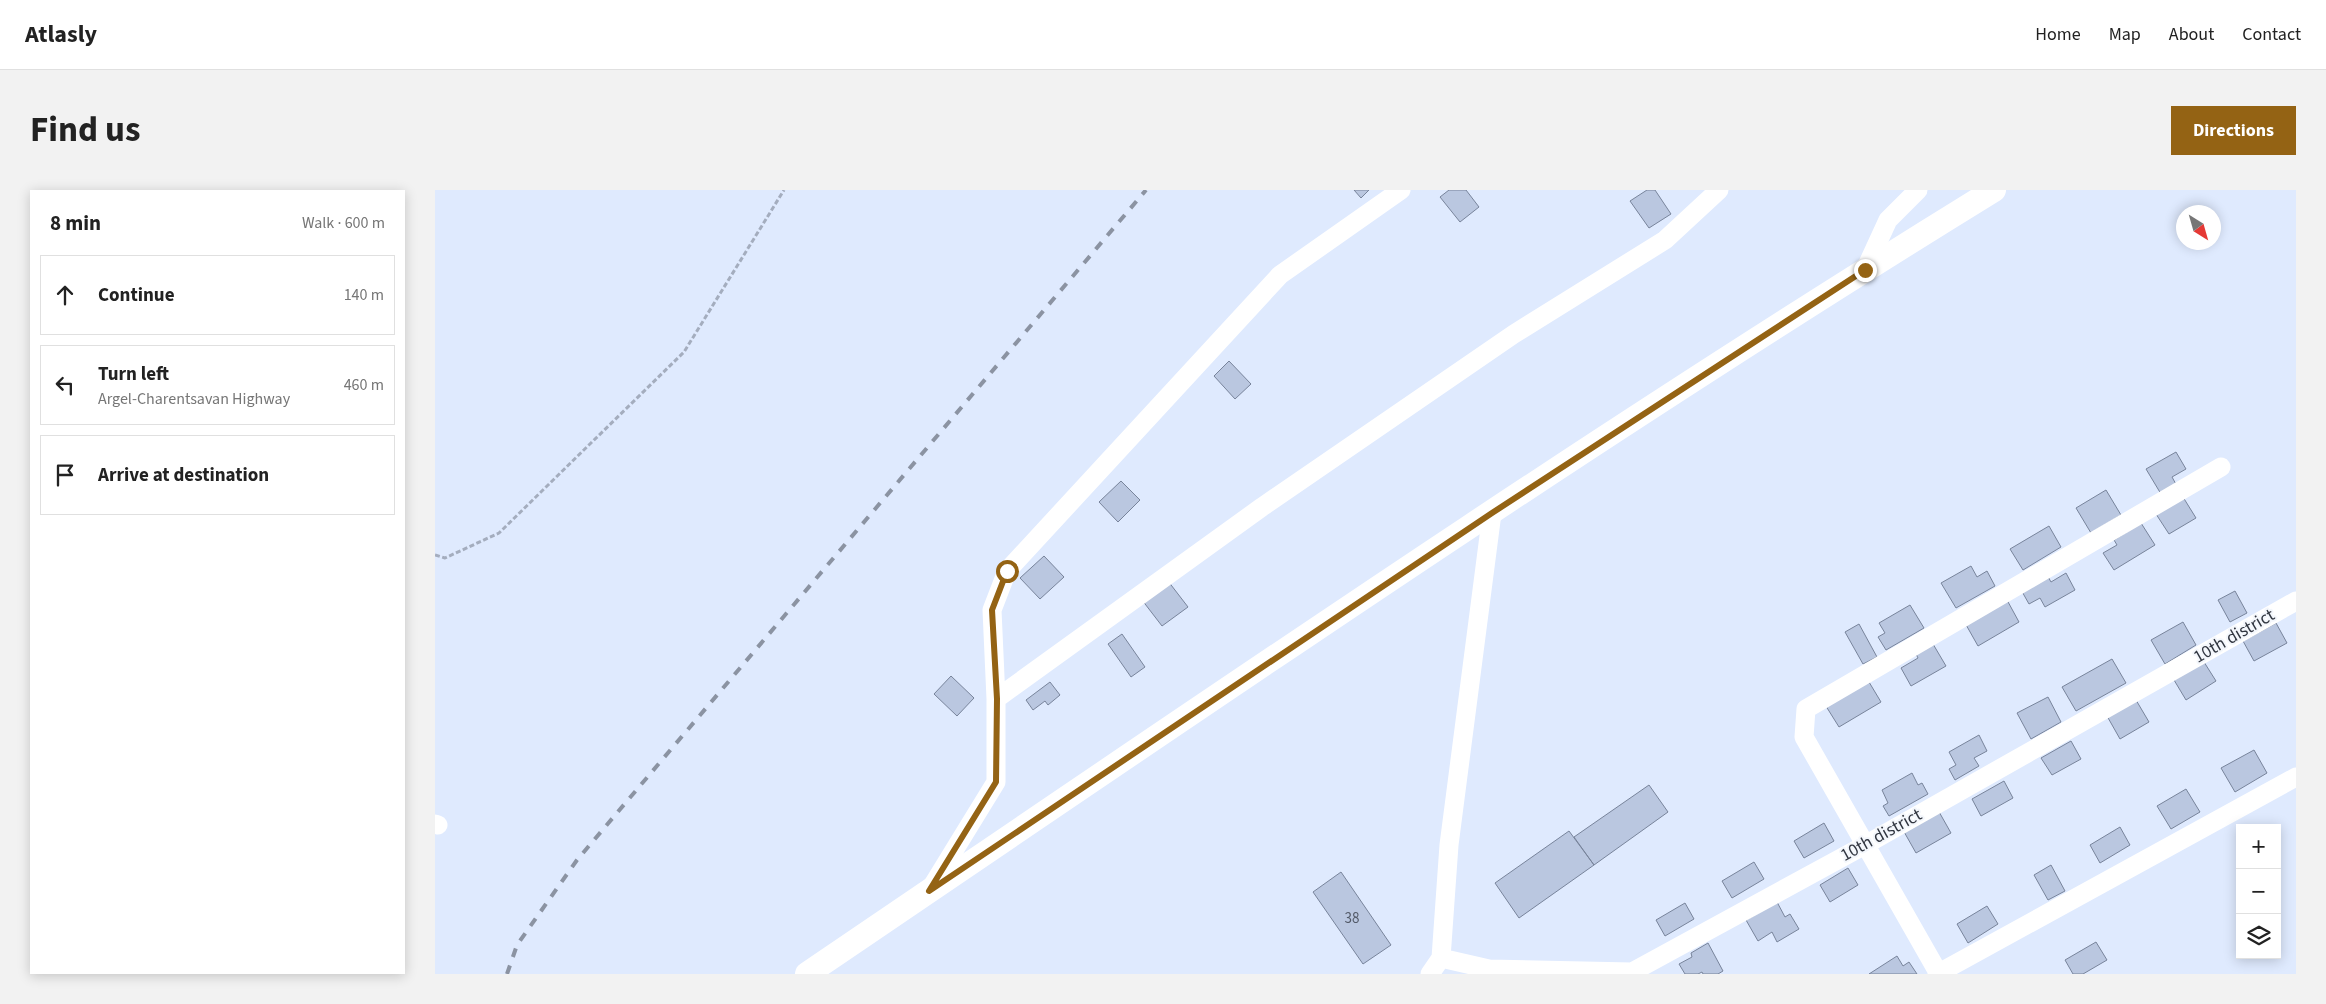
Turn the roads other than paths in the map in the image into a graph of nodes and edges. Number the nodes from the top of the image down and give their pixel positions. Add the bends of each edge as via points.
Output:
1 (1401, 190) edge
2 (1719, 190) edge
3 (1918, 190) edge
4 (1994, 190) edge
5 (1865, 270) junction
6 (2221, 467) dead end
7 (1492, 513) junction
8 (2296, 601) edge
9 (997, 699) junction
10 (2296, 777) edge
11 (1865, 845) junction
12 (929, 891) junction
13 (1441, 958) junction
14 (1632, 973) edge
15 (807, 974) edge
16 (1430, 974) edge
17 (1938, 974) edge

1 - 9 street via 1280,275 1007,571 992,610
2 - 9 street via 1665,240 1506,340 1262,507
3 - 5 street via 1888,220
4 - 5 main road
5 - 7 main road
6 - 11 street via 1806,709 1804,737
7 - 12 main road
7 - 13 street via 1449,845
8 - 11 street, 10th district
9 - 12 street via 996,782
10 - 17 street
11 - 14 street, 10th district
11 - 17 street
12 - 15 main road
13 - 14 street, 10th district via 1489,969
13 - 16 street

